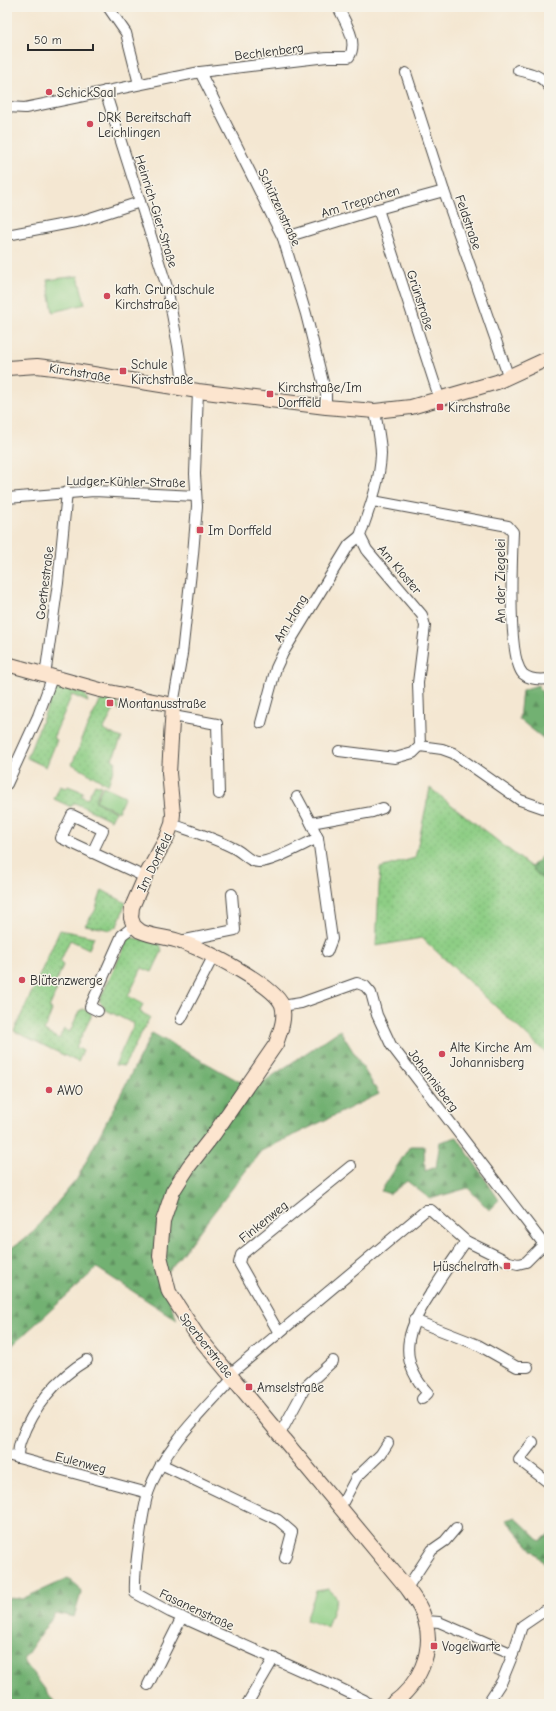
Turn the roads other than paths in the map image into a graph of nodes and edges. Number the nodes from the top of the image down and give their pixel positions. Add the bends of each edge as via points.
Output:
1 (108, 7) edge
2 (338, 7) edge
3 (518, 70) dead end
4 (200, 72) junction
5 (406, 73) dead end
6 (139, 84) junction
7 (549, 87) edge
8 (106, 90) junction
9 (7, 107) edge
10 (444, 191) junction
11 (140, 202) junction
12 (378, 208) junction
13 (7, 235) edge
14 (283, 238) junction
15 (549, 358) edge
16 (7, 368) edge
17 (509, 378) junction
18 (191, 390) junction
19 (440, 400) junction
20 (326, 408) junction
21 (375, 411) junction
22 (67, 492) junction
23 (196, 496) junction
24 (7, 498) edge
25 (373, 500) junction
26 (360, 536) junction
27 (7, 664) edge
28 (48, 677) junction
29 (549, 679) edge
30 (173, 710) junction
31 (261, 723) dead end
32 (420, 746) junction
33 (339, 751) dead end
34 (7, 784) edge
35 (219, 794) dead end
36 (297, 797) dead end
37 (383, 808) dead end
38 (549, 810) edge
39 (311, 823) junction
40 (172, 824) junction
41 (318, 838) junction
42 (92, 853) dead end
43 (145, 876) junction
44 (232, 894) dead end
45 (134, 926) junction
46 (180, 941) junction
47 (327, 952) dead end
48 (214, 955) junction
49 (282, 1006) junction
50 (98, 1011) dead end
51 (182, 1019) dead end
52 (351, 1166) dead end
53 (466, 1241) junction
54 (546, 1248) edge
55 (414, 1320) junction
56 (279, 1333) junction
57 (87, 1360) dead end
58 (333, 1361) dead end
59 (528, 1367) dead end
60 (232, 1376) junction
61 (422, 1399) dead end
62 (280, 1434) junction
63 (533, 1442) dead end
64 (388, 1443) dead end
65 (7, 1455) edge
66 (18, 1458) junction
67 (161, 1464) junction
68 (549, 1483) edge
69 (148, 1493) junction
70 (340, 1508) junction
71 (456, 1528) dead end
72 (285, 1558) dead end
73 (407, 1588) junction
74 (544, 1611) dead end
75 (182, 1617) junction
76 (426, 1621) junction
77 (513, 1654) junction
78 (274, 1658) junction
79 (148, 1685) dead end
80 (247, 1704) edge
81 (369, 1704) edge
82 (392, 1704) edge
83 (487, 1704) edge

1 - 6 street via 126,33
2 - 4 street, Bechlenberg via 352,39 353,48 349,57 327,57
3 - 7 street via 535,74 544,79
4 - 6 street, Bechlenberg
4 - 14 street, Schützenstraße
5 - 10 street, Feldstraße
6 - 8 street, Bechlenberg
8 - 9 street, Bechlenberg via 25,108
8 - 11 street, Heinrich-Gier-Straße
10 - 12 street, Am Treppchen
10 - 17 street, Feldstraße
11 - 13 street via 81,221
11 - 18 street, Heinrich-Gier-Straße via 167,288
12 - 14 street, Am Treppchen
12 - 19 street, Grünstraße
14 - 20 street, Schützenstraße via 306,314 326,394
15 - 17 street, Kirchstraße
16 - 18 street, Kirchstraße via 37,366
17 - 19 street, Kirchstraße
18 - 20 street, Kirchstraße
18 - 23 street, Im Dorffeld
19 - 21 street, Kirchstraße via 411,407
20 - 21 street, Kirchstraße
21 - 25 street via 381,453
22 - 23 street, Ludger-Kühler-Straße
22 - 24 street, Ludger-Kühler-Straße
22 - 28 street, Goethestraße
23 - 30 street, Im Dorffeld via 194,554
25 - 26 street
25 - 29 street, An der Ziegelei via 508,526 513,532 511,598 518,668 531,678
26 - 31 street, Am Hang via 349,545 283,653 276,668
26 - 32 street, Am Kloster via 367,550 422,615 425,626 418,683
27 - 28 street
28 - 30 street
28 - 34 street, Goethestraße via 38,716
30 - 35 street via 218,724
30 - 40 street, Im Dorffeld via 169,773
32 - 33 street via 413,753 395,758
32 - 38 street via 453,753 520,800
36 - 39 street
37 - 39 street
39 - 41 street
40 - 41 street via 227,845 258,862 268,861
40 - 43 street, Im Dorffeld
41 - 47 street via 332,939
42 - 43 street
43 - 45 street, Im Dorffeld via 132,907 131,918
44 - 46 street via 235,930
45 - 46 street via 146,934
45 - 50 street via 122,935 90,1007
46 - 48 street
48 - 49 street via 268,990
48 - 51 street
49 - 54 street, Johannisberg via 301,1003 357,983 365,986 371,993 377,1015 391,1045
49 - 60 street, Sperberstraße via 282,1027 276,1044 173,1191 163,1221 160,1256 169,1292 187,1323
52 - 56 street, Finkenweg via 242,1254 238,1263
53 - 54 street via 497,1257 518,1264 526,1262
53 - 55 street
53 - 56 street via 431,1210 426,1210
55 - 59 street via 478,1345 517,1367
55 - 61 street via 409,1333 408,1348 414,1375 428,1393
56 - 60 street
57 - 66 street via 72,1369 49,1393 32,1417 20,1441
58 - 62 street via 306,1386
60 - 62 street, Sperberstraße
60 - 67 street, Fasanenstraße via 183,1432
62 - 70 street, Sperberstraße
63 - 68 street via 519,1460
64 - 70 street via 381,1454 356,1478
65 - 66 street, Eulenweg
66 - 69 street, Eulenweg
67 - 69 street, Fasanenstraße
67 - 72 street via 278,1520 292,1532
69 - 75 street, Fasanenstraße via 136,1560 136,1593
70 - 73 street, Sperberstraße
71 - 73 street via 445,1541 432,1550
73 - 76 street, Sperberstraße
74 - 77 street via 522,1626
75 - 78 street, Fasanenstraße
75 - 79 street
76 - 77 street via 439,1622
76 - 82 street, Sperberstraße via 427,1656 421,1671 407,1693
77 - 83 street via 502,1682
78 - 80 street
78 - 81 street, Fasanenstraße

